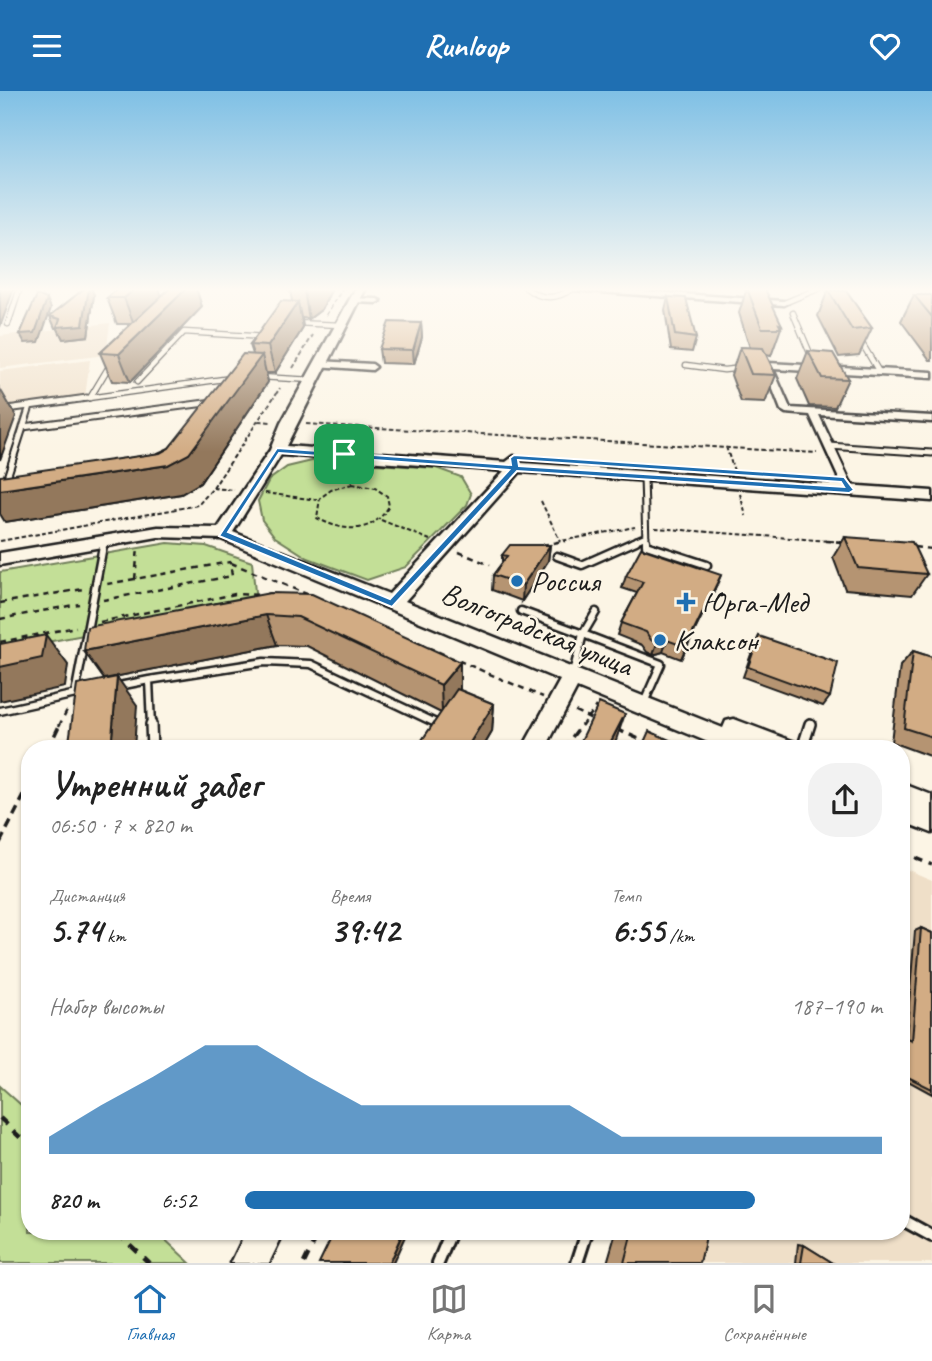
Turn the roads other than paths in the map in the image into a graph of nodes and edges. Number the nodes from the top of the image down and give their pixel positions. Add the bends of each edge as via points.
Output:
1 (174, 343) edge
2 (263, 343) edge
3 (332, 343) edge
4 (805, 343) edge
5 (861, 343) edge
6 (260, 347) edge
7 (113, 360) edge
8 (320, 364) junction
9 (686, 365) dead end
10 (372, 367) dead end
11 (747, 367) edge
12 (816, 369) junction
13 (879, 372) junction
14 (250, 376) edge
15 (932, 376) edge
16 (312, 380) junction
17 (137, 382) dead end
18 (238, 384) edge
19 (90, 398) junction
20 (225, 400) edge
21 (30, 406) junction
22 (0, 410) edge
23 (814, 412) junction
24 (932, 419) edge
25 (23, 427) junction
26 (279, 446) junction
27 (831, 450) junction
28 (932, 453) edge
29 (514, 463) junction
30 (644, 478) junction
31 (847, 485) junction
32 (932, 485) edge
33 (932, 496) edge
34 (13, 498) edge
35 (0, 500) edge
36 (223, 534) junction
37 (646, 536) junction
38 (104, 541) junction
39 (557, 556) dead end
40 (0, 559) edge
41 (707, 565) dead end
42 (395, 600) junction
43 (521, 611) dead end
44 (596, 613) dead end
45 (583, 634) junction
46 (574, 672) junction
47 (149, 680) junction
48 (75, 694) junction
49 (645, 700) junction
50 (0, 711) edge
51 (810, 724) dead end
52 (437, 738) edge
53 (152, 740) edge
54 (538, 740) edge
55 (731, 740) edge
56 (761, 740) edge
57 (805, 740) edge
58 (910, 797) edge
59 (932, 806) edge
60 (910, 813) edge
61 (932, 822) edge
62 (910, 1224) edge
63 (932, 1236) edge
64 (261, 1240) edge
65 (447, 1240) edge
66 (584, 1240) edge
67 (248, 1263) edge
68 (438, 1263) edge
69 (577, 1263) edge

1 - 17 lane
2 - 6 lane
3 - 8 main road
4 - 12 lane
5 - 13 lane
7 - 19 lane
8 - 10 street
8 - 16 main road
9 - 11 lane via 724,370
12 - 13 street
12 - 23 street via 762,366 786,410
13 - 15 street
14 - 16 lane
16 - 26 main road
18 - 19 lane via 238,376
19 - 21 lane
20 - 25 lane
21 - 22 lane
21 - 25 lane
23 - 24 street
23 - 27 street
25 - 35 lane
26 - 29 main road
26 - 36 main road
27 - 28 lane
27 - 31 street
29 - 30 main road
29 - 31 main road
29 - 42 main road
30 - 31 main road
30 - 37 lane
31 - 32 main road
31 - 33 main road
34 - 35 lane
36 - 38 main road via 158,532
36 - 42 main road, Волгоградская улица
37 - 39 lane via 582,565
37 - 41 lane via 646,545
38 - 40 main road
38 - 48 lane
42 - 46 main road, Волгоградская улица
43 - 45 lane
44 - 45 lane
45 - 46 lane
45 - 49 lane via 662,664
46 - 49 main road
46 - 49 main road, Волгоградская улица via 605,691
46 - 54 main road
47 - 48 lane
47 - 52 lane via 264,662 311,664 445,726
47 - 53 lane
48 - 50 lane
49 - 55 main road, Волгоградская улица
49 - 56 main road
51 - 57 lane
58 - 59 main road
60 - 61 main road
62 - 63 lane
64 - 67 main road
65 - 68 lane
66 - 69 lane

